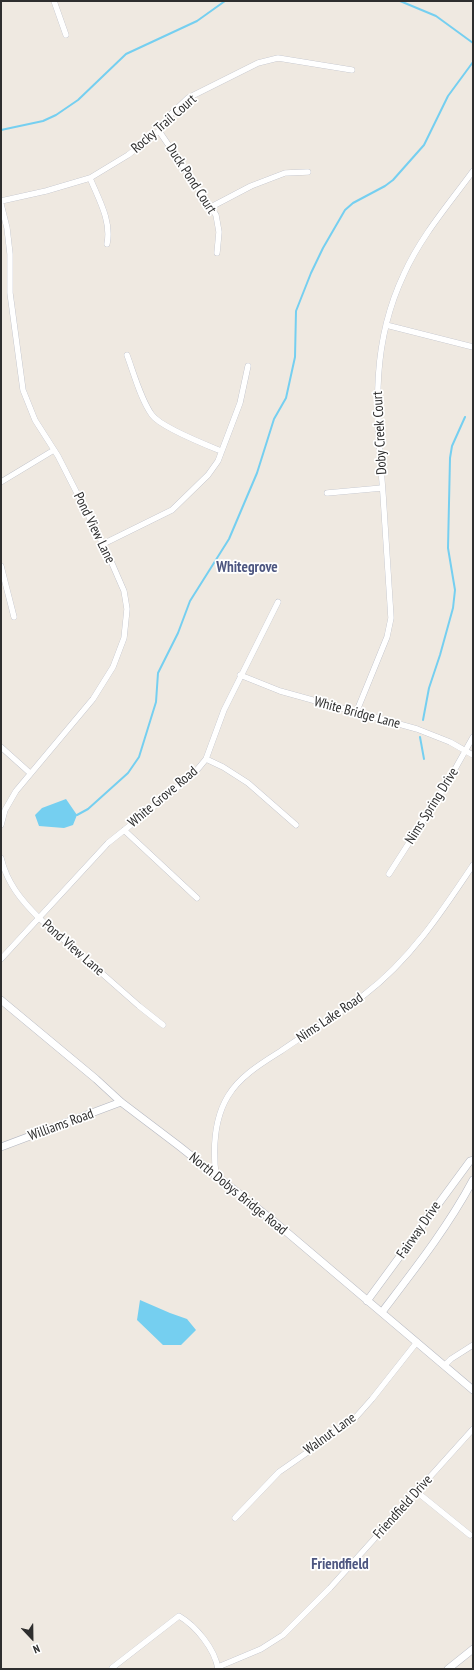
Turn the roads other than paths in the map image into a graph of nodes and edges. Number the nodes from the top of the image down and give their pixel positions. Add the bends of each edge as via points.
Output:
1 (54, 1) edge
2 (66, 35) dead end
3 (352, 70) dead end
4 (159, 131) junction
5 (473, 171) edge
6 (308, 172) dead end
7 (90, 178) junction
8 (1, 201) edge
9 (1, 204) edge
10 (211, 207) junction
11 (107, 244) dead end
12 (217, 254) dead end
13 (386, 325) junction
14 (473, 347) edge
15 (127, 355) dead end
16 (248, 366) dead end
17 (54, 450) junction
18 (220, 451) junction
19 (1, 482) edge
20 (382, 488) junction
21 (327, 493) dead end
22 (104, 544) junction
23 (1, 566) edge
24 (278, 602) dead end
25 (14, 617) dead end
26 (240, 675) junction
27 (356, 713) junction
28 (473, 737) edge
29 (1, 747) edge
30 (465, 751) junction
31 (473, 755) edge
32 (206, 759) junction
33 (30, 773) junction
34 (1, 825) edge
35 (296, 825) dead end
36 (124, 830) junction
37 (1, 858) edge
38 (473, 865) edge
39 (389, 874) dead end
40 (197, 898) dead end
41 (39, 918) junction
42 (1, 959) edge
43 (1, 1000) edge
44 (163, 1025) dead end
45 (121, 1102) junction
46 (1, 1147) edge
47 (473, 1160) edge
48 (216, 1176) junction
49 (473, 1180) edge
50 (367, 1301) junction
51 (382, 1312) junction
52 (417, 1342) junction
53 (473, 1345) edge
54 (445, 1366) junction
55 (473, 1390) edge
56 (473, 1429) edge
57 (417, 1492) junction
58 (235, 1518) dead end
59 (470, 1535) dead end
60 (472, 1651) edge
61 (218, 1668) edge
62 (114, 1669) edge
63 (448, 1669) edge

1 - 2 street
3 - 4 street, Rocky Trail Court via 278,58 258,63 188,98 169,116
4 - 7 street, Rocky Trail Court via 128,155
4 - 10 street, Duck Pond Court
5 - 13 street, Doby Creek Court via 422,240 404,273
6 - 10 street via 285,173 251,186
7 - 8 street, Rocky Trail Court
7 - 11 street via 103,208 109,234
9 - 17 street, Pond View Lane via 8,235 10,293 23,390 35,420
10 - 12 street, Duck Pond Court via 216,215 219,232
13 - 14 street
13 - 20 street, Doby Creek Court via 378,373 377,409
15 - 18 street via 153,417 186,436
16 - 18 street via 240,403
17 - 19 street
17 - 22 street, Pond View Lane
18 - 22 street via 218,461 208,475 172,510
20 - 21 street
20 - 27 street, Doby Creek Court via 391,618 387,637
22 - 33 street, Pond View Lane via 124,591 127,609 124,638 100,689
23 - 25 street
24 - 26 street, White Grove Road
26 - 27 street, White Bridge Lane via 280,691
26 - 32 street, White Grove Road
27 - 30 street, White Bridge Lane via 416,729 450,742
28 - 30 street, Nims Spring Drive
29 - 33 street
30 - 31 street, White Bridge Lane
30 - 39 street, Nims Spring Drive
32 - 35 street via 248,782
32 - 36 street, White Grove Road via 192,776
33 - 34 street, Pond View Lane via 16,791
36 - 40 street
36 - 41 street, White Grove Road via 108,843
37 - 41 street, Pond View Lane via 10,884
38 - 48 street, Nims Lake Road via 441,913 403,960 364,995 239,1081 228,1097 219,1119 214,1158
41 - 42 street, White Grove Road
41 - 44 street, Pond View Lane
43 - 45 street, North Dobys Bridge Road
45 - 46 street, Williams Road
45 - 48 street, North Dobys Bridge Road
47 - 50 street, Fairway Drive via 452,1184
48 - 50 street, North Dobys Bridge Road
49 - 51 street, Fairway Drive via 434,1242
50 - 51 street, North Dobys Bridge Road
51 - 52 street, North Dobys Bridge Road
52 - 54 street, North Dobys Bridge Road
52 - 58 street, Walnut Lane via 356,1417 279,1472
53 - 54 street
54 - 55 street, North Dobys Bridge Road
56 - 57 street, Friendfield Drive
57 - 59 street
57 - 61 street, Friendfield Drive via 330,1588 283,1635 262,1649
60 - 63 street
61 - 62 street, Friendfield Drive via 207,1644 189,1622 179,1616 112,1668

